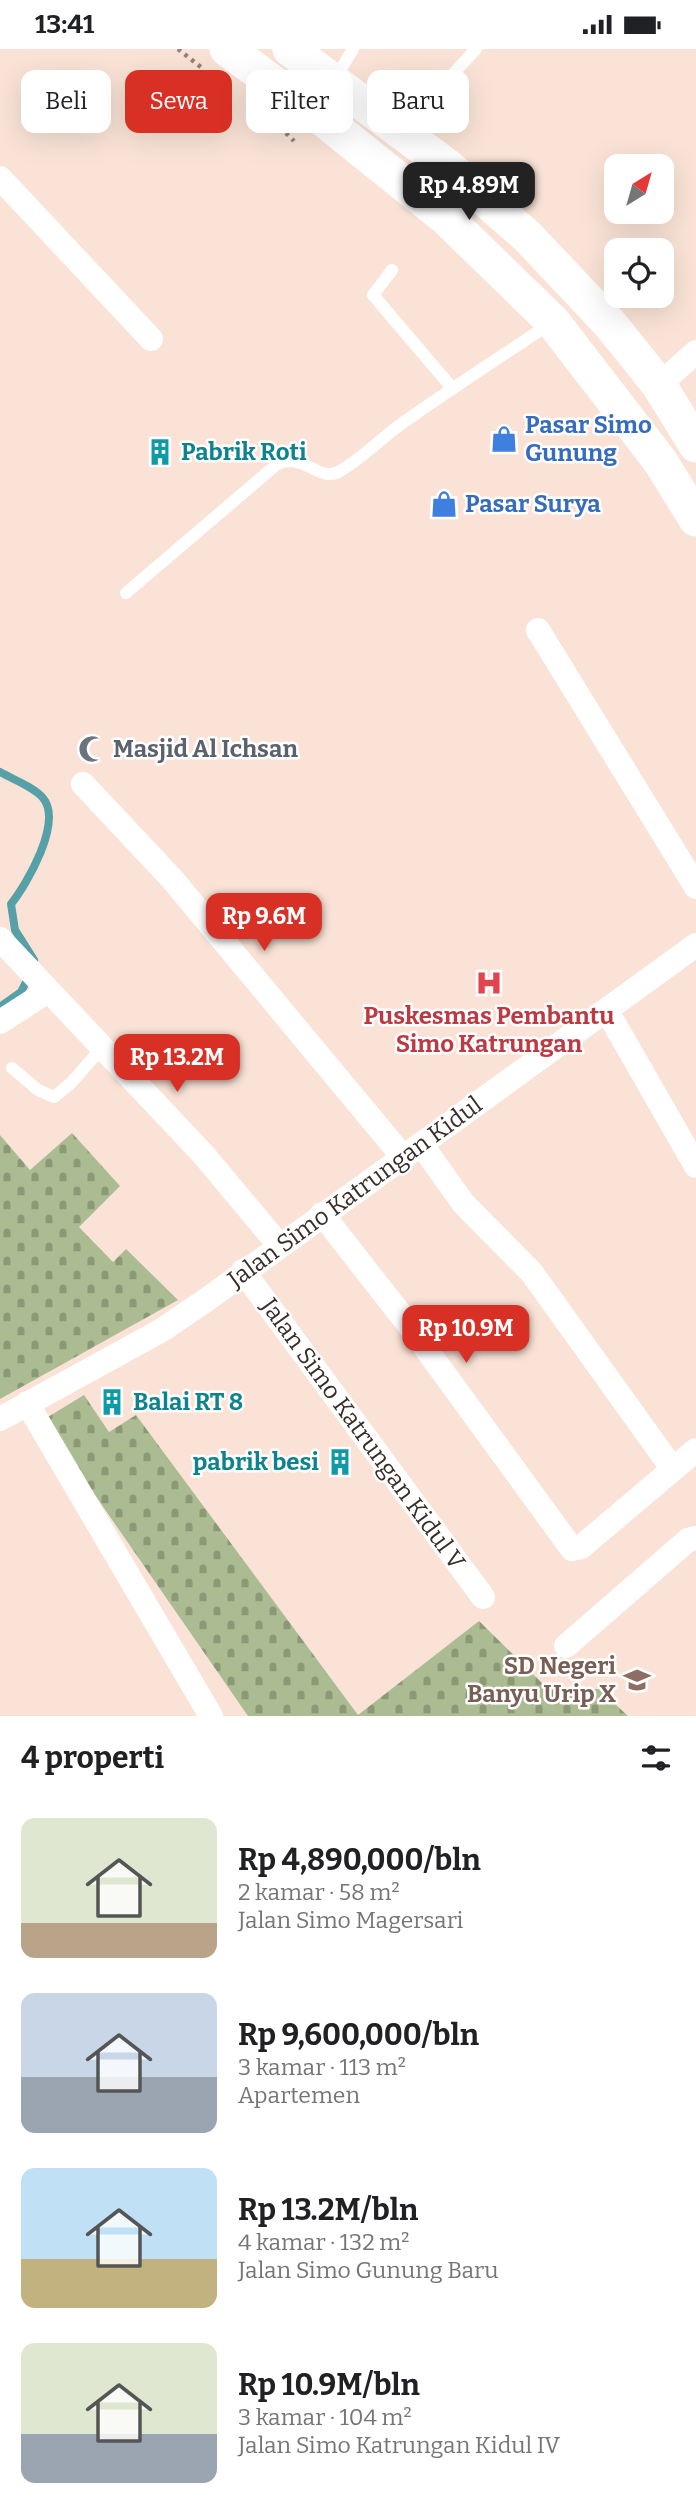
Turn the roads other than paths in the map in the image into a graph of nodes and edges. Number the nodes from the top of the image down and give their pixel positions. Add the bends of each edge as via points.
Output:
1 (227, 49) edge
2 (290, 49) edge
3 (353, 49) edge
4 (476, 49) edge
5 (320, 70) edge
6 (341, 70) edge
7 (457, 70) edge
8 (353, 94) edge
9 (367, 105) edge
10 (404, 133) edge
11 (0, 178) edge
12 (392, 270) dead end
13 (553, 322) junction
14 (151, 339) dead end
15 (696, 352) edge
16 (659, 385) junction
17 (453, 389) junction
18 (696, 445) edge
19 (696, 519) edge
20 (125, 593) dead end
21 (538, 630) dead end
22 (83, 784) dead end
23 (696, 887) edge
24 (0, 939) edge
25 (696, 945) edge
26 (36, 978) junction
27 (607, 1011) junction
28 (0, 1022) edge
29 (102, 1048) junction
30 (12, 1068) dead end
31 (412, 1151) junction
32 (696, 1165) edge
33 (322, 1215) junction
34 (279, 1245) junction
35 (243, 1271) junction
36 (27, 1403) junction
37 (0, 1419) edge
38 (696, 1450) edge
39 (672, 1468) junction
40 (696, 1538) edge
41 (483, 1597) dead end
42 (566, 1646) dead end
43 (211, 1716) edge

1 - 13 main road via 446,218
2 - 5 main road
3 - 6 lane
4 - 7 lane
8 - 9 main road
10 - 16 main road via 528,237 610,324
11 - 14 street
12 - 17 lane via 373,295
13 - 17 lane
13 - 19 main road via 660,461
15 - 16 street
16 - 18 main road
17 - 20 lane via 339,473 320,473 301,461 276,465
21 - 23 street
22 - 31 street
24 - 26 street
25 - 27 street, Jalan Simo Katrungan Kidul
26 - 28 street
26 - 29 street
27 - 31 street, Jalan Simo Katrungan Kidul
27 - 32 street
29 - 30 lane via 54,1097
29 - 34 street via 203,1154
31 - 33 street, Jalan Simo Katrungan Kidul
31 - 39 street via 532,1273
33 - 34 street, Jalan Simo Katrungan Kidul
33 - 39 street via 405,1320 572,1549 581,1547
34 - 35 street, Jalan Simo Katrungan Kidul
35 - 36 street, Jalan Simo Katrungan Kidul via 162,1329
35 - 41 street, Jalan Simo Katrungan Kidul V
36 - 37 street, Jalan Simo Katrungan Kidul
36 - 43 street
38 - 39 street
40 - 42 street via 688,1540

